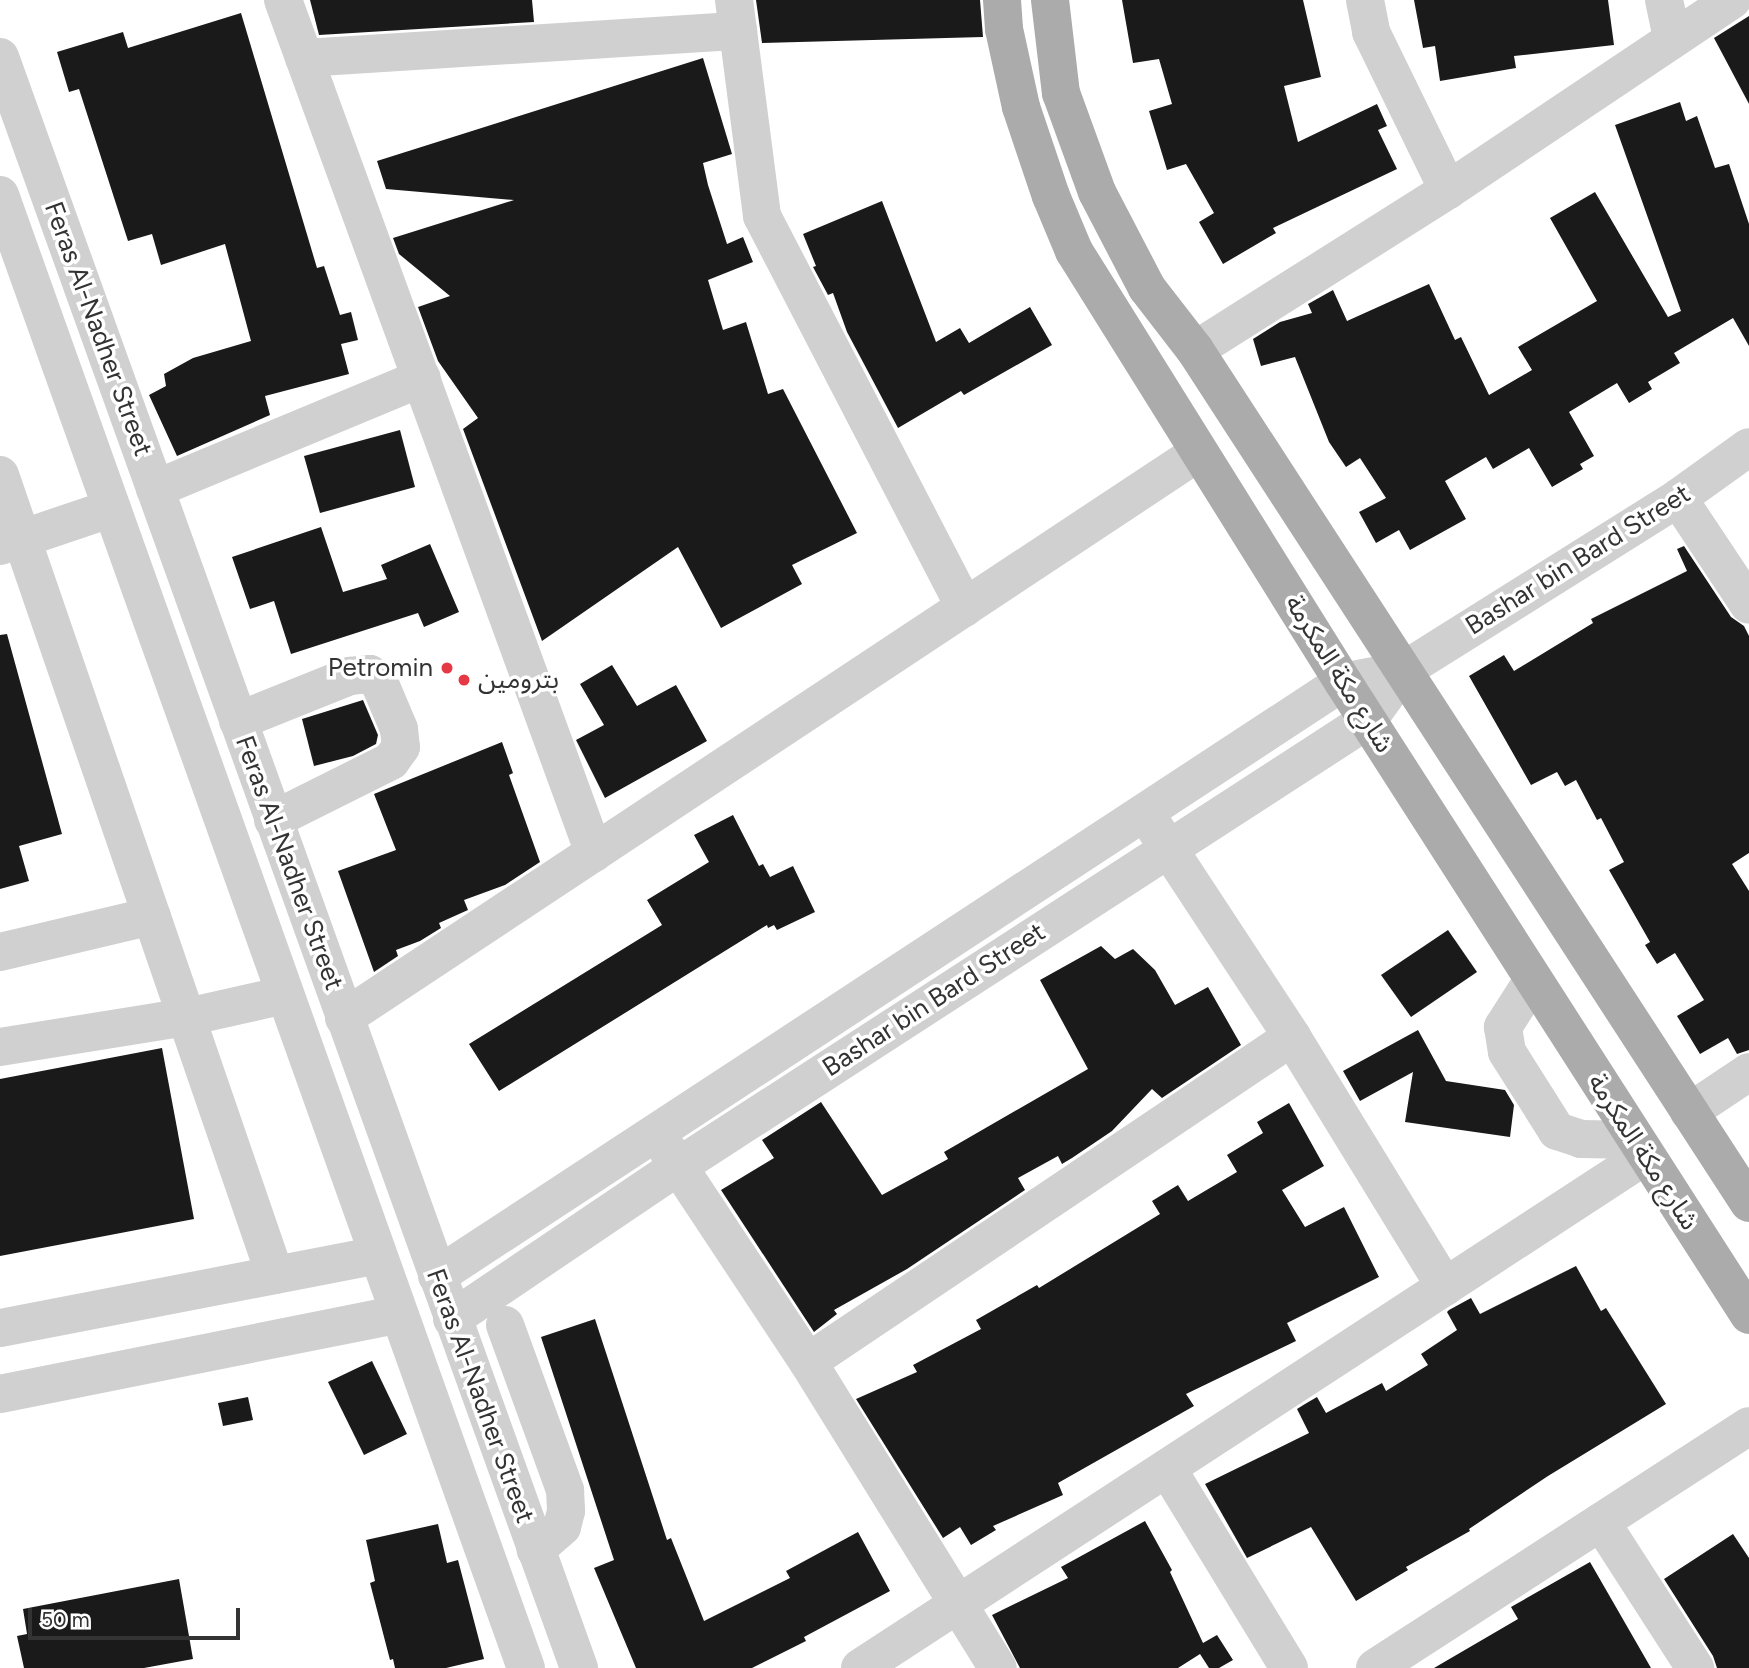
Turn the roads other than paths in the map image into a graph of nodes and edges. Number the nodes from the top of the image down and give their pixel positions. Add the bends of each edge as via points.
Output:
1 (283, 0) edge
2 (1002, 0) edge
3 (1050, 0) edge
4 (1365, 0) edge
5 (1664, 0) edge
6 (1732, 0) edge
7 (736, 15) edge
8 (1672, 39) junction
9 (0, 57) edge
10 (304, 58) junction
11 (1448, 190) junction
12 (0, 195) edge
13 (1195, 349) junction
14 (422, 378) junction
15 (1749, 447) edge
16 (1199, 452) junction
17 (0, 475) edge
18 (155, 489) junction
19 (1678, 498) junction
20 (112, 508) junction
21 (11, 542) edge
22 (1749, 605) edge
23 (965, 608) junction
24 (1404, 670) junction
25 (1343, 681) junction
26 (1368, 720) junction
27 (238, 721) junction
28 (1144, 812) junction
29 (273, 820) junction
30 (1168, 848) junction
31 (594, 853) junction
32 (152, 916) junction
33 (0, 952) edge
34 (1533, 980) junction
35 (285, 995) junction
36 (187, 1017) junction
37 (344, 1018) junction
38 (1292, 1037) junction
39 (0, 1047) edge
40 (1749, 1072) edge
41 (1689, 1112) junction
42 (657, 1132) junction
43 (1640, 1148) junction
44 (679, 1166) junction
45 (1749, 1203) edge
46 (378, 1255) junction
47 (275, 1275) junction
48 (437, 1276) junction
49 (1445, 1287) junction
50 (399, 1314) junction
51 (1749, 1315) edge
52 (452, 1320) junction
53 (505, 1325) dead end
54 (0, 1328) edge
55 (808, 1362) junction
56 (0, 1394) edge
57 (1749, 1426) edge
58 (1167, 1468) junction
59 (1601, 1522) junction
60 (536, 1550) junction
61 (957, 1605) junction
62 (872, 1665) edge
63 (526, 1668) edge
64 (579, 1668) edge
65 (998, 1668) edge
66 (1289, 1668) edge
67 (1375, 1668) edge
68 (1695, 1668) edge

1 - 10 street
2 - 16 main road, شارع مكة المكرمة via 1021,107 1074,251
3 - 13 main road via 1061,93 1097,192 1147,288
4 - 11 street via 1371,32
5 - 8 street
6 - 8 street
7 - 10 street
7 - 23 street via 762,216
8 - 11 street
9 - 18 street, Feras Al-Nadher Street
10 - 14 street
11 - 13 street
12 - 20 street, Feras Al-Nadher Street
13 - 24 main road
14 - 18 street
14 - 31 street
15 - 19 street, Bashar bin Bard Street
16 - 23 street
16 - 25 main road, شارع مكة المكرمة
17 - 21 street
18 - 27 street, Feras Al-Nadher Street
19 - 22 street
19 - 24 street, Bashar bin Bard Street
20 - 21 street
20 - 35 street, Feras Al-Nadher Street
21 - 32 street
23 - 31 street
24 - 25 street, Bashar bin Bard Street
24 - 26 street, Bashar bin Bard Street
24 - 41 main road
25 - 26 main road, شارع مكة المكرمة
25 - 28 street, Bashar bin Bard Street
26 - 30 street, Bashar bin Bard Street
26 - 34 main road, شارع مكة المكرمة
27 - 29 street, Feras Al-Nadher Street
27 - 29 street via 350,676 370,674 380,684 399,729 401,747 391,761
28 - 30 street
28 - 42 street, Bashar bin Bard Street
29 - 37 street, Feras Al-Nadher Street
30 - 38 street
30 - 44 street, Bashar bin Bard Street
31 - 37 street
32 - 33 street
32 - 36 street
34 - 43 main road, شارع مكة المكرمة
34 - 43 street via 1503,1027 1507,1052 1558,1130 1581,1139
35 - 36 street
35 - 46 street, Feras Al-Nadher Street
36 - 39 street
36 - 47 street
37 - 48 street, Feras Al-Nadher Street
38 - 49 street
38 - 55 street
40 - 41 street
41 - 45 main road
42 - 44 street
42 - 48 street, Bashar bin Bard Street
43 - 49 street
43 - 51 main road, شارع مكة المكرمة
44 - 52 street, Bashar bin Bard Street
44 - 55 street
46 - 47 street
46 - 50 street, Feras Al-Nadher Street
47 - 54 street
48 - 52 street, Feras Al-Nadher Street
49 - 58 street
50 - 56 street
50 - 63 street, Feras Al-Nadher Street
52 - 60 street, Feras Al-Nadher Street
53 - 60 street via 565,1490 562,1527
55 - 61 street
57 - 59 street
58 - 61 street
58 - 66 street
59 - 67 street
59 - 68 street
60 - 64 street, Feras Al-Nadher Street
61 - 62 street
61 - 65 street

